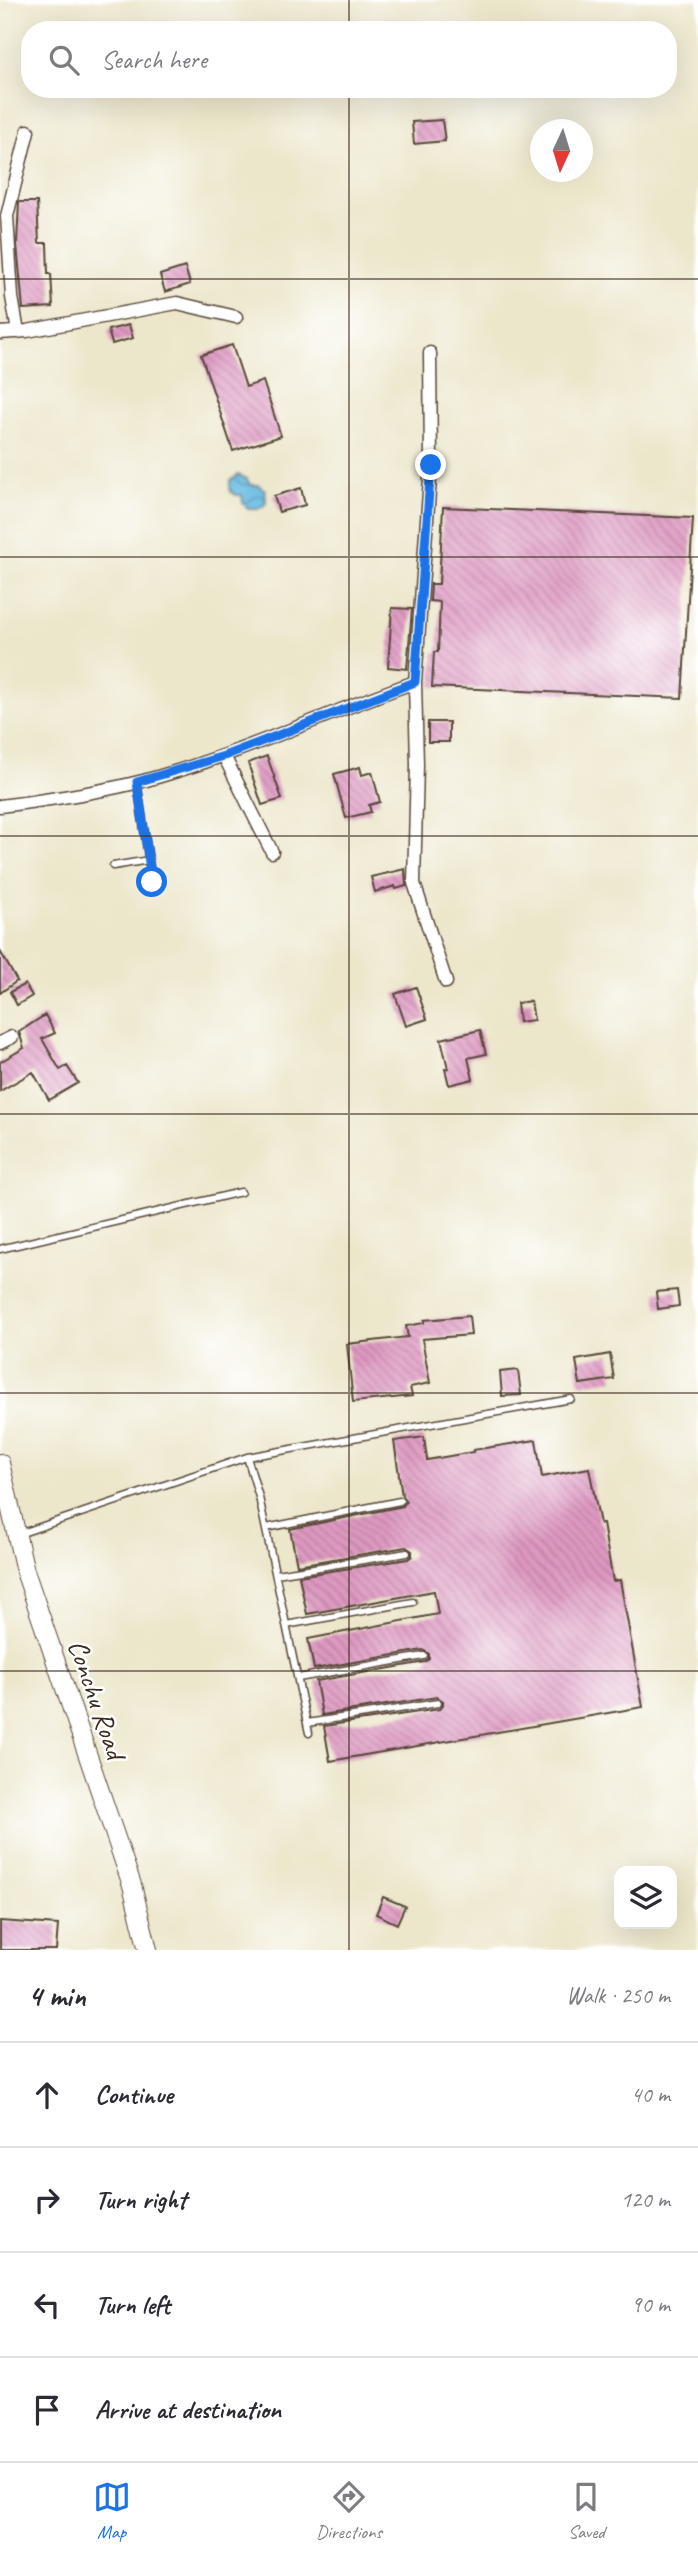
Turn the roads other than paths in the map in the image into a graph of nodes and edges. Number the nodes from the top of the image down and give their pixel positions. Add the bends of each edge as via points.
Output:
1 (28, 131) dead end
2 (236, 317) dead end
3 (18, 332) junction
4 (0, 333) edge
5 (430, 353) dead end
6 (415, 682) junction
7 (224, 756) junction
8 (137, 782) junction
9 (0, 806) edge
10 (272, 852) dead end
11 (149, 860) junction
12 (113, 866) dead end
13 (152, 882) dead end
14 (446, 982) dead end
15 (12, 1037) dead end
16 (0, 1043) edge
17 (241, 1192) dead end
18 (0, 1249) edge
19 (570, 1399) dead end
20 (247, 1457) junction
21 (0, 1463) edge
22 (400, 1501) dead end
23 (266, 1528) junction
24 (17, 1535) junction
25 (407, 1553) dead end
26 (276, 1574) junction
27 (413, 1602) dead end
28 (286, 1625) junction
29 (424, 1656) dead end
30 (298, 1678) junction
31 (438, 1703) dead end
32 (307, 1723) junction
33 (309, 1733) dead end
34 (149, 1950) edge

1 - 3 street via 7,216
2 - 3 street via 177,303
3 - 4 street
5 - 6 street via 431,465
6 - 7 street
6 - 14 street via 414,883
7 - 8 street
7 - 10 street
8 - 9 street
8 - 11 lane
11 - 12 lane
11 - 13 lane
15 - 16 street
17 - 18 lane
19 - 20 lane
20 - 23 lane
20 - 24 lane
21 - 24 main road, Conchu Road
22 - 23 lane
23 - 26 lane
24 - 34 main road, Conchu Road via 25,1571 132,1885
25 - 26 lane
26 - 28 lane
27 - 28 lane
28 - 30 lane
29 - 30 lane
30 - 32 lane
31 - 32 lane
32 - 33 lane

